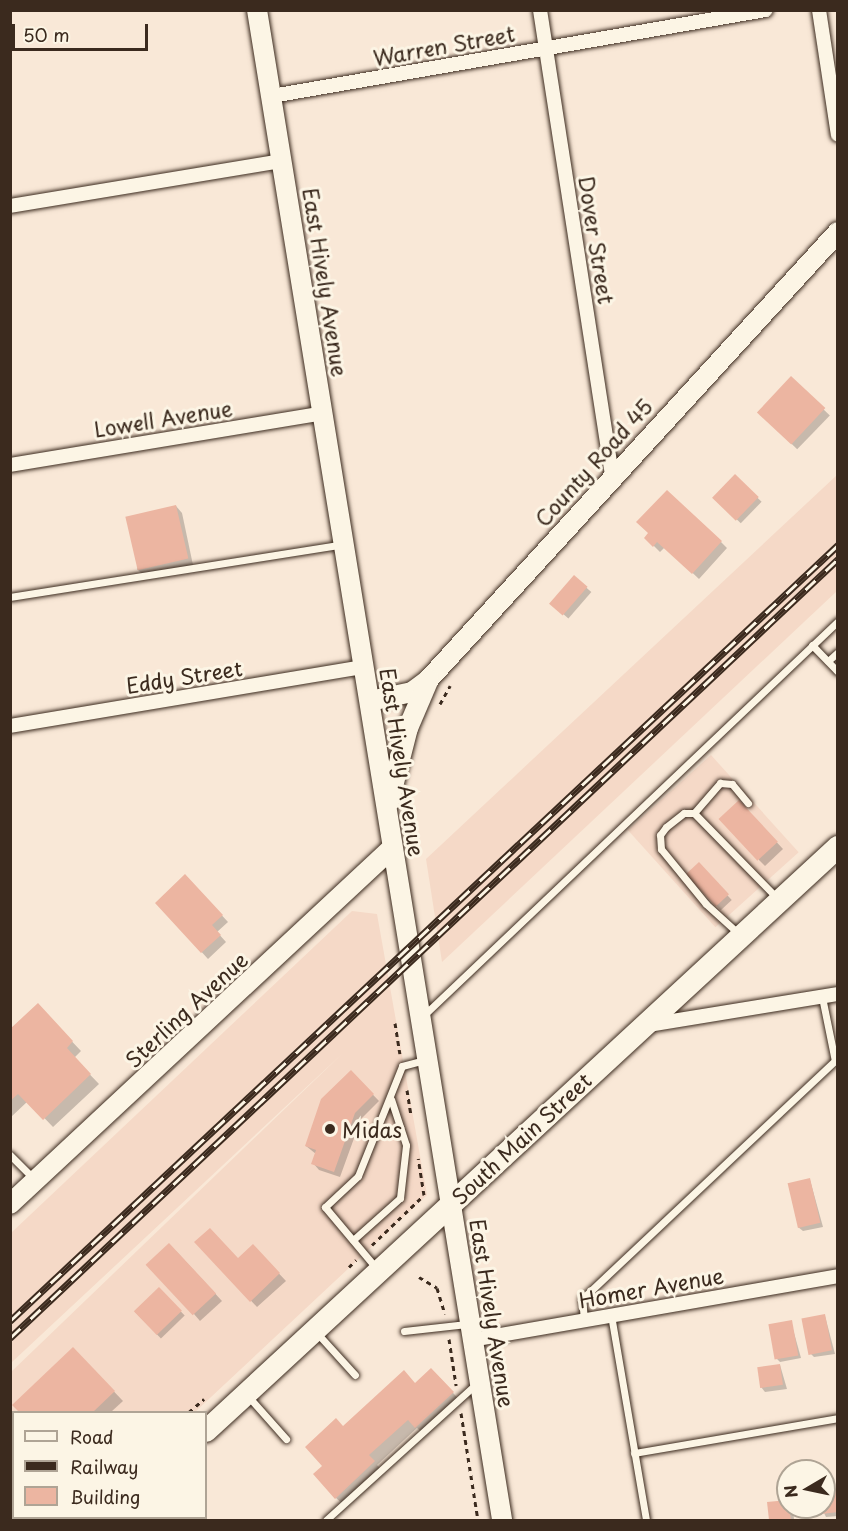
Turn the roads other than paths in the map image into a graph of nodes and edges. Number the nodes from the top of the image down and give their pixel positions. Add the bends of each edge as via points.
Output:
1 (257, 10) edge
2 (540, 10) edge
3 (766, 10) edge
4 (819, 10) edge
5 (546, 48) junction
6 (272, 96) junction
7 (837, 135) edge
8 (282, 161) junction
9 (10, 206) edge
10 (837, 232) edge
11 (323, 413) junction
12 (10, 465) edge
13 (612, 475) junction
14 (344, 543) junction
15 (10, 597) edge
16 (837, 621) edge
17 (812, 645) junction
18 (837, 652) edge
19 (828, 662) junction
20 (363, 667) junction
21 (837, 672) edge
22 (429, 679) junction
23 (370, 701) junction
24 (10, 726) edge
25 (748, 803) dead end
26 (396, 813) junction
27 (694, 813) junction
28 (837, 847) edge
29 (393, 848) junction
30 (779, 900) junction
31 (740, 935) junction
32 (837, 994) edge
33 (822, 997) junction
34 (420, 1019) junction
35 (640, 1026) junction
36 (427, 1059) junction
37 (391, 1099) junction
38 (10, 1155) edge
39 (36, 1180) junction
40 (451, 1203) junction
41 (10, 1204) edge
42 (353, 1240) junction
43 (379, 1271) junction
44 (837, 1276) edge
45 (611, 1315) junction
46 (584, 1320) junction
47 (315, 1330) junction
48 (404, 1331) dead end
49 (471, 1332) junction
50 (355, 1375) dead end
51 (479, 1381) junction
52 (246, 1393) junction
53 (837, 1418) edge
54 (207, 1430) edge
55 (286, 1439) dead end
56 (634, 1453) junction
57 (326, 1521) edge
58 (502, 1521) edge
59 (646, 1521) edge

1 - 6 street, East Hively Avenue
2 - 5 street, Dover Street
3 - 5 street, Warren Street
4 - 7 street
5 - 6 street, Warren Street
5 - 13 street, Dover Street
6 - 8 street, East Hively Avenue
8 - 9 street
8 - 11 street, East Hively Avenue
10 - 13 street, County Road 45
11 - 12 street, Lowell Avenue
11 - 14 street, East Hively Avenue
13 - 22 street, County Road 45
14 - 15 lane
14 - 20 street, East Hively Avenue
16 - 17 lane
17 - 19 lane
17 - 34 lane
18 - 19 lane
19 - 21 lane
20 - 23 street, East Hively Avenue
20 - 24 street, Eddy Street
22 - 23 street, County Road 45 via 412,692
22 - 26 street via 408,728
23 - 26 street, East Hively Avenue
25 - 27 lane via 732,784 720,783
26 - 29 street, East Hively Avenue
27 - 30 lane
27 - 31 lane via 684,813 666,827 660,836 661,849 699,896
28 - 30 main road, South Main Street
29 - 34 street, East Hively Avenue
29 - 39 street, Sterling Avenue
30 - 31 main road, South Main Street
31 - 35 main road, South Main Street
32 - 33 street
33 - 35 street
33 - 46 lane via 835,1061 582,1299
34 - 36 street, East Hively Avenue
35 - 40 main road, South Main Street
36 - 37 lane via 402,1066
36 - 40 street, East Hively Avenue
37 - 42 lane via 406,1145 400,1198
37 - 42 lane via 358,1176 325,1207
38 - 39 lane
39 - 41 street, Sterling Avenue
40 - 43 main road, South Main Street
40 - 49 street, East Hively Avenue
42 - 43 lane
43 - 47 main road, South Main Street
44 - 45 street, Homer Avenue
45 - 46 street, Homer Avenue
45 - 56 lane
46 - 49 street, Homer Avenue
47 - 50 lane
47 - 52 main road, South Main Street
48 - 49 lane
49 - 51 street, East Hively Avenue
51 - 57 lane
51 - 58 street, East Hively Avenue
52 - 54 main road, South Main Street
52 - 55 lane
53 - 56 lane
56 - 59 lane

